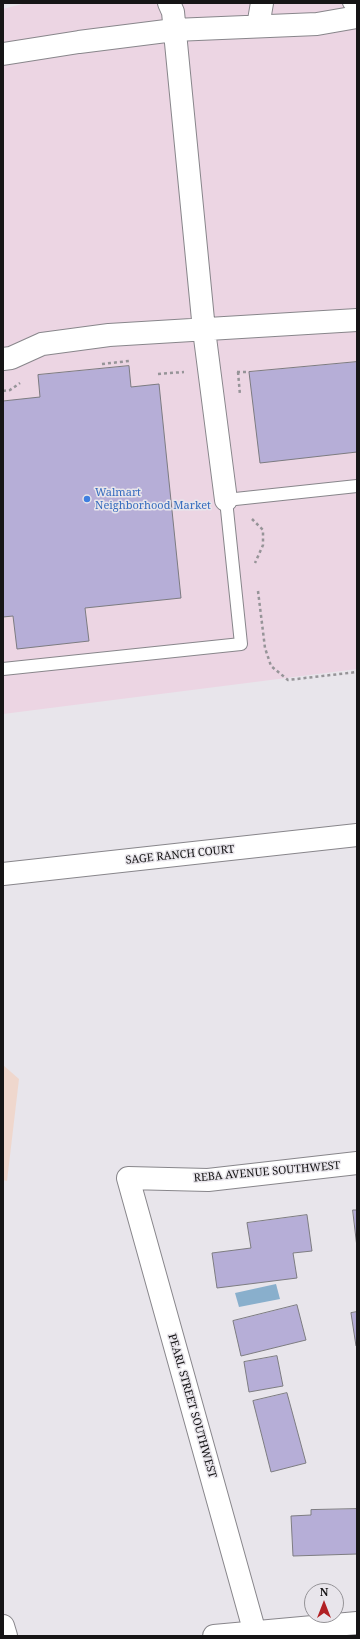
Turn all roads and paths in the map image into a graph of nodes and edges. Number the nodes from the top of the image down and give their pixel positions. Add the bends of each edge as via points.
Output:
1 (169, 3) edge
2 (262, 3) edge
3 (350, 3) edge
4 (357, 14) edge
5 (357, 17) edge
6 (258, 26) junction
7 (174, 30) junction
8 (3, 54) edge
9 (357, 320) edge
10 (204, 330) junction
11 (3, 359) edge
12 (133, 361) dead end
13 (101, 364) dead end
14 (191, 371) dead end
15 (231, 371) dead end
16 (249, 372) dead end
17 (158, 374) dead end
18 (21, 382) dead end
19 (3, 391) edge
20 (357, 486) edge
21 (226, 500) junction
22 (252, 519) dead end
23 (256, 570) dead end
24 (257, 585) dead end
25 (3, 669) edge
26 (357, 672) edge
27 (357, 835) edge
28 (3, 874) edge
29 (357, 1163) edge
30 (128, 1178) joint
31 (357, 1623) edge
32 (3, 1626) edge
33 (255, 1633) junction
34 (6, 1636) edge
35 (214, 1636) edge

1 - 7 street
2 - 6 street
3 - 4 lane
5 - 6 street via 317,24
6 - 7 street
7 - 8 street
7 - 10 street
9 - 10 street
10 - 11 street via 109,335 42,344
10 - 21 street
12 - 13 path
14 - 17 path
15 - 16 path
18 - 19 path via 10,390
20 - 21 lane
21 - 25 lane via 241,644
22 - 23 path via 263,530 263,545 255,562
24 - 26 path via 265,648 271,666 288,680
27 - 28 street, SAGE RANCH COURT
29 - 30 street, REBA AVENUE SOUTHWEST via 208,1180
30 - 33 street, PEARL STREET SOUTHWEST
31 - 33 street
32 - 34 street
33 - 35 street

